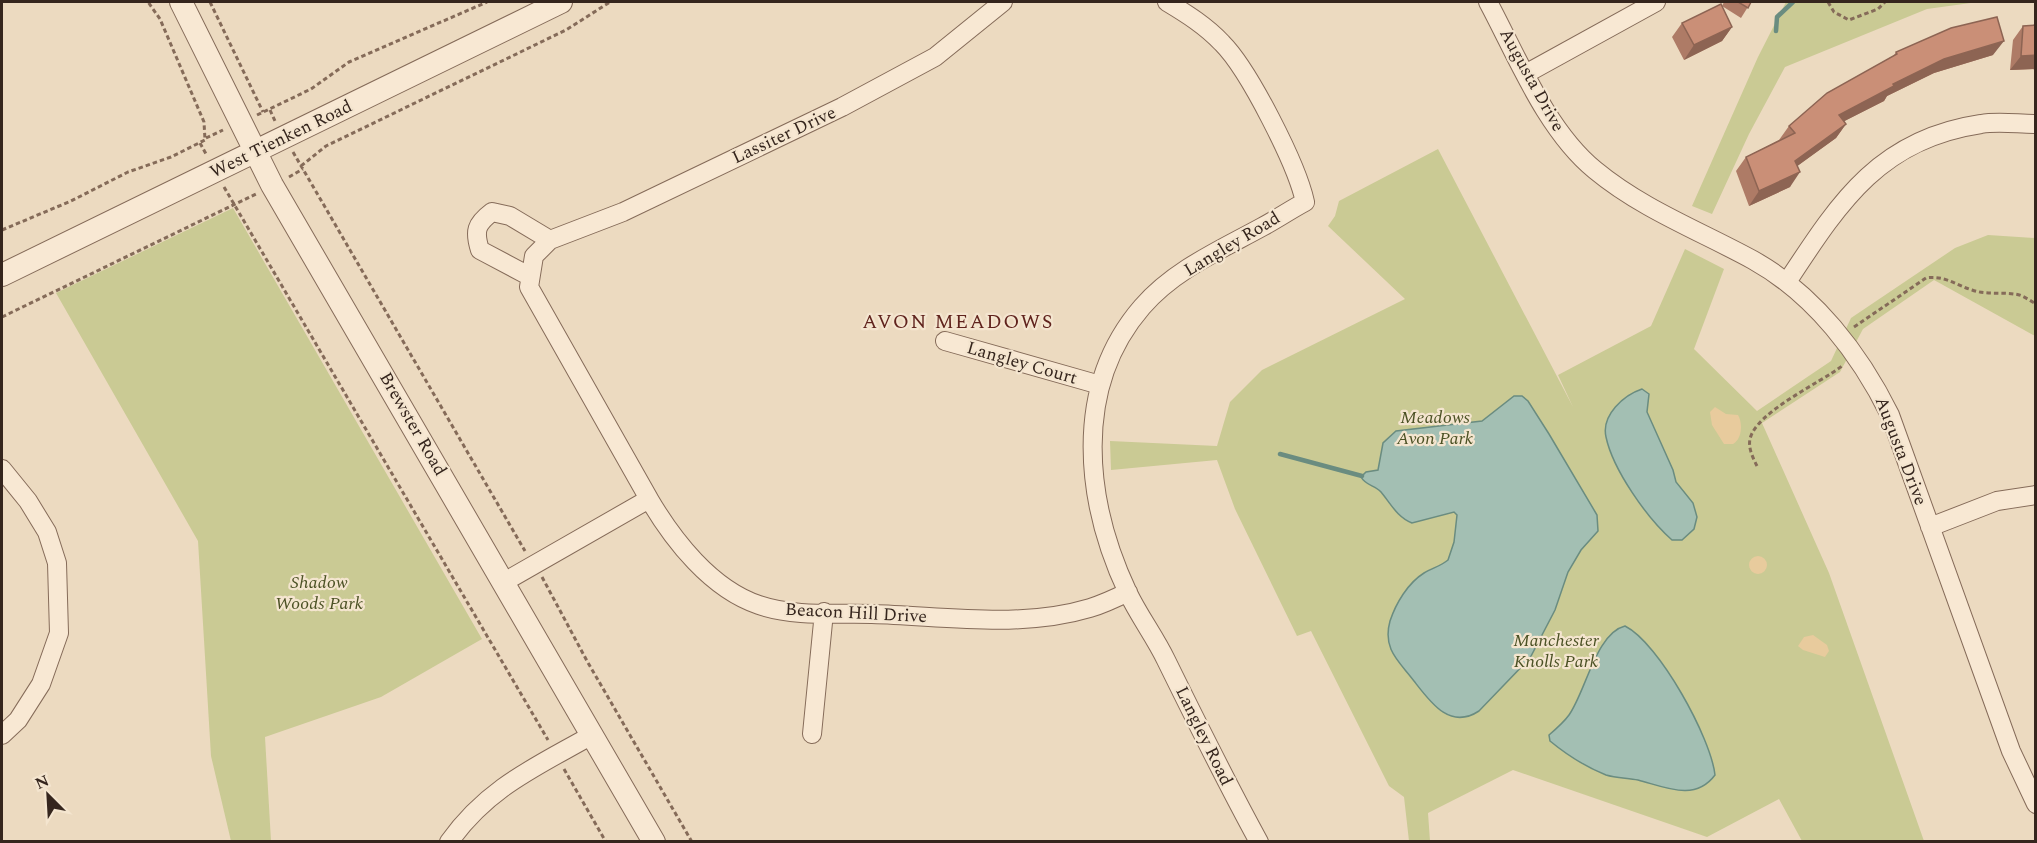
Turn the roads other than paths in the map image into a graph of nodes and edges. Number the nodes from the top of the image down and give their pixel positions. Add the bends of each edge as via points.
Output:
1 (181, 2) edge
2 (561, 2) edge
3 (1003, 2) edge
4 (1167, 2) edge
5 (1488, 2) edge
6 (1656, 2) edge
7 (1527, 73) junction
8 (2036, 124) edge
9 (255, 152) junction
10 (550, 240) junction
11 (2, 275) edge
12 (529, 276) junction
13 (1787, 282) junction
14 (945, 341) dead end
15 (1100, 385) junction
16 (2, 469) edge
17 (2036, 495) edge
18 (649, 499) junction
19 (1930, 527) junction
20 (504, 582) junction
21 (1128, 592) junction
22 (824, 612) junction
23 (812, 734) dead end
24 (2, 735) edge
25 (592, 735) junction
26 (2036, 804) edge
27 (449, 842) edge
28 (654, 842) edge
29 (1259, 842) edge

1 - 9 street, Brewster Road
2 - 9 street, West Tienken Road
3 - 10 street, Lassiter Drive via 935,57 842,107 623,212
4 - 15 street, Langley Road via 1202,24 1225,45 1275,130 1301,184 1305,202 1198,262 1162,289 1129,324 1108,361
5 - 7 street, Augusta Drive
6 - 7 street
7 - 13 street, Augusta Drive via 1547,115 1594,170 1675,222
8 - 13 street via 1983,123 1944,131 1902,148 1833,211
9 - 11 street, West Tienken Road
9 - 20 street, Brewster Road
10 - 12 street via 534,256
10 - 12 street via 510,216 492,212 478,223 475,235 480,250
12 - 18 street via 529,287 543,316
13 - 19 street, Augusta Drive via 1847,345 1875,385
14 - 15 street, Langley Court
15 - 21 street, Langley Road via 1091,459 1099,510
16 - 24 street via 47,532 57,563 59,633 41,684 18,720
17 - 19 street via 1997,501
18 - 20 street
18 - 22 street, Beacon Hill Drive via 669,534 692,559 734,593 792,612
19 - 26 street, Augusta Drive via 2011,751
20 - 25 street, Brewster Road
21 - 22 street, Beacon Hill Drive via 1091,608 1037,618
21 - 29 street, Langley Road
22 - 23 street
25 - 27 street via 498,788
25 - 28 street, Brewster Road

